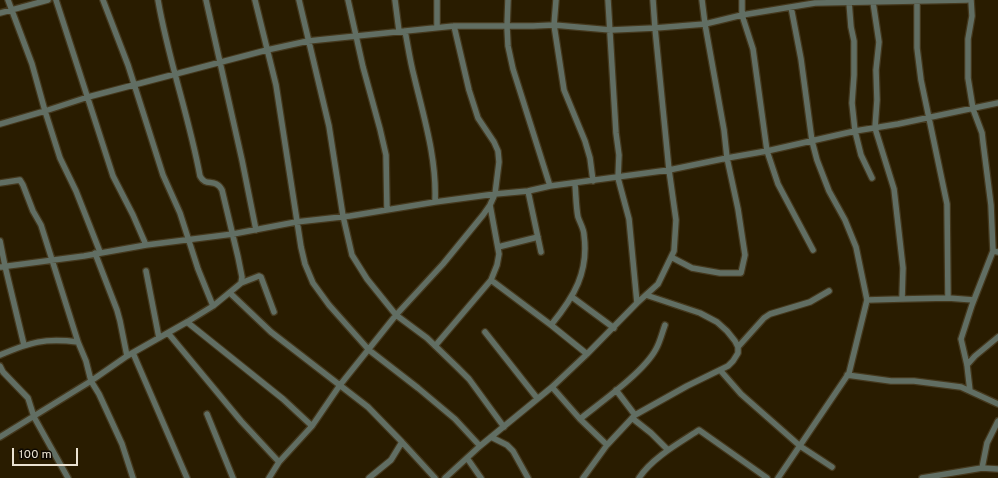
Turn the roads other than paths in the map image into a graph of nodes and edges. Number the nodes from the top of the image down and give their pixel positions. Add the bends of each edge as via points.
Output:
1 (8, 0) edge
2 (48, 0) edge
3 (56, 0) edge
4 (103, 0) edge
5 (158, 0) edge
6 (206, 0) edge
7 (255, 0) edge
8 (299, 0) edge
9 (348, 0) edge
10 (395, 0) edge
11 (436, 0) edge
12 (508, 0) edge
13 (556, 0) edge
14 (608, 0) edge
15 (653, 0) edge
16 (702, 0) edge
17 (742, 0) edge
18 (967, 0) edge
19 (971, 0) edge
20 (815, 1) edge
21 (841, 1) edge
22 (885, 1) edge
23 (917, 1) junction
24 (930, 1) edge
25 (849, 2) junction
26 (873, 2) junction
27 (790, 7) junction
28 (12, 9) junction
29 (0, 13) edge
30 (742, 15) junction
31 (705, 24) junction
32 (554, 25) junction
33 (454, 26) junction
34 (437, 27) junction
35 (507, 27) junction
36 (655, 28) junction
37 (611, 30) junction
38 (402, 31) junction
39 (356, 36) junction
40 (308, 42) junction
41 (267, 50) junction
42 (221, 63) junction
43 (176, 74) junction
44 (134, 85) junction
45 (88, 97) junction
46 (998, 103) edge
47 (973, 109) junction
48 (45, 111) junction
49 (929, 117) junction
50 (0, 124) edge
51 (875, 128) junction
52 (855, 131) junction
53 (812, 141) junction
54 (767, 151) junction
55 (727, 158) junction
56 (669, 170) junction
57 (618, 178) junction
58 (872, 178) dead end
59 (593, 181) junction
60 (0, 183) edge
61 (575, 184) junction
62 (550, 186) junction
63 (528, 191) junction
64 (495, 194) junction
65 (435, 202) junction
66 (490, 205) junction
67 (387, 210) junction
68 (343, 216) junction
69 (296, 222) junction
70 (256, 230) junction
71 (233, 234) junction
72 (538, 237) junction
73 (188, 240) junction
74 (0, 241) edge
75 (146, 245) junction
76 (498, 247) junction
77 (813, 250) dead end
78 (541, 252) dead end
79 (995, 252) edge
80 (98, 253) junction
81 (671, 257) junction
82 (52, 260) junction
83 (2, 267) edge
84 (146, 271) dead end
85 (491, 280) junction
86 (241, 283) junction
87 (829, 291) dead end
88 (230, 293) junction
89 (646, 295) junction
90 (572, 296) junction
91 (948, 298) junction
92 (902, 299) junction
93 (867, 300) junction
94 (974, 300) junction
95 (637, 303) junction
96 (213, 306) junction
97 (274, 312) dead end
98 (396, 315) junction
99 (188, 322) junction
100 (551, 325) junction
101 (665, 325) dead end
102 (614, 328) junction
103 (485, 332) dead end
104 (168, 333) junction
105 (998, 337) edge
106 (159, 338) junction
107 (78, 342) junction
108 (24, 345) junction
109 (435, 346) junction
110 (738, 347) junction
111 (369, 350) junction
112 (133, 353) junction
113 (587, 354) junction
114 (0, 355) edge
115 (126, 356) junction
116 (967, 365) junction
117 (0, 366) edge
118 (720, 370) junction
119 (847, 375) junction
120 (91, 381) junction
121 (340, 385) junction
122 (552, 387) junction
123 (616, 390) junction
124 (970, 391) junction
125 (537, 398) junction
126 (998, 404) edge
127 (207, 414) dead end
128 (634, 416) junction
129 (34, 417) junction
130 (580, 419) junction
131 (998, 421) edge
132 (312, 426) junction
133 (504, 427) junction
134 (0, 437) edge
135 (491, 437) junction
136 (402, 442) junction
137 (607, 445) junction
138 (480, 446) junction
139 (800, 446) junction
140 (668, 450) junction
141 (467, 458) junction
142 (279, 462) junction
143 (832, 467) dead end
144 (982, 468) junction
145 (998, 469) edge
146 (68, 478) edge
147 (133, 478) edge
148 (187, 478) edge
149 (234, 478) edge
150 (269, 478) edge
151 (369, 478) edge
152 (435, 478) edge
153 (445, 478) edge
154 (481, 478) edge
155 (528, 478) edge
156 (583, 478) edge
157 (640, 478) edge
158 (767, 478) edge
159 (778, 478) edge
160 (922, 478) edge

1 - 28 street
2 - 28 street
3 - 45 street
4 - 44 street
5 - 43 street via 162,26
6 - 42 street
7 - 41 street
8 - 40 street
9 - 39 street
10 - 38 street
11 - 34 street
12 - 35 street
13 - 32 street
14 - 37 street
15 - 36 street
16 - 31 street
17 - 30 street
18 - 24 street
19 - 47 street via 972,16 967,62
20 - 21 street
20 - 27 street
21 - 25 street
22 - 23 street
22 - 26 street
23 - 24 street
23 - 49 street via 917,48
25 - 26 street
25 - 52 street via 854,41 852,103
26 - 51 street via 879,42
27 - 30 street
27 - 53 street via 801,59
28 - 29 street
28 - 48 street via 32,64
30 - 31 street
30 - 54 street via 753,48
31 - 36 street
31 - 55 street
32 - 35 street
32 - 37 street
32 - 59 street via 564,90 585,140
33 - 34 street
33 - 35 street
33 - 64 street via 478,118 498,151
34 - 38 street
35 - 62 street via 512,69
36 - 37 street
36 - 56 street
37 - 57 street via 619,155
38 - 39 street
38 - 65 street via 429,135
39 - 40 street
39 - 67 street via 386,155
40 - 41 street
40 - 68 street via 329,126
41 - 42 street
41 - 69 street via 288,155
42 - 43 street
42 - 70 street
43 - 44 street
43 - 71 street via 200,176 205,183 214,182 220,187
44 - 45 street
44 - 73 street via 163,175 180,213
45 - 48 street
45 - 75 street via 114,176
46 - 47 street
47 - 49 street
47 - 79 street via 982,133
48 - 50 street
48 - 80 street via 60,158 76,191
49 - 51 street
49 - 91 street via 947,204
51 - 52 street
51 - 92 street via 894,189 903,268
52 - 53 street
52 - 58 street
53 - 54 street
53 - 93 street via 829,191 856,247
54 - 55 street
54 - 77 street via 778,184
55 - 56 street
55 - 81 street via 745,255 741,273 720,273 692,268
56 - 57 street
56 - 81 street via 676,220 674,251
57 - 59 street
57 - 95 street via 629,219
59 - 61 street
60 - 82 street via 20,180 41,225
61 - 62 street
61 - 90 street via 585,250 583,272
62 - 63 street
63 - 64 street
63 - 72 street
64 - 65 street
64 - 66 street
65 - 67 street
66 - 76 street
66 - 98 street via 443,264
67 - 68 street
68 - 69 street
68 - 98 street via 352,255 367,279
69 - 70 street
69 - 111 street via 305,264 313,283
70 - 71 street
71 - 73 street
71 - 86 street
72 - 76 street
72 - 78 street
73 - 75 street
73 - 96 street
74 - 83 street
75 - 80 street
76 - 85 street via 497,265
79 - 94 street
80 - 82 street
80 - 115 street via 120,321
81 - 89 street via 658,284
82 - 83 street
82 - 107 street
83 - 108 street
84 - 106 street
85 - 100 street
85 - 109 street
86 - 88 street
86 - 97 street via 261,277
87 - 110 street via 810,302 770,314
88 - 96 street
88 - 121 street via 271,332
89 - 95 street
89 - 110 street via 700,313 716,322 727,331
90 - 100 street
90 - 102 street
91 - 92 street
91 - 94 street
92 - 93 street
93 - 119 street
94 - 116 street via 961,339
95 - 102 street
96 - 99 street
98 - 109 street
98 - 111 street
99 - 104 street
99 - 132 street via 283,399
100 - 113 street
101 - 123 street via 650,358
102 - 113 street
103 - 125 street
104 - 106 street
104 - 142 street via 241,421
105 - 116 street
106 - 112 street
107 - 108 street via 44,340
107 - 120 street
108 - 114 street
109 - 133 street via 469,379
110 - 118 street via 738,353 733,361
111 - 121 street
111 - 138 street via 455,419
112 - 115 street
112 - 148 street
113 - 122 street
115 - 120 street
116 - 124 street
117 - 129 street via 28,398
118 - 128 street
118 - 139 street via 741,394
119 - 124 street via 891,381 914,381 960,387
119 - 139 street
120 - 129 street
120 - 147 street via 122,444
121 - 132 street
121 - 136 street via 368,407
122 - 125 street
122 - 130 street
123 - 128 street
123 - 130 street
124 - 126 street
125 - 133 street
127 - 149 street
128 - 137 street
128 - 140 street
129 - 134 street
129 - 146 street
130 - 137 street
131 - 144 street via 987,442
132 - 142 street
133 - 135 street
135 - 138 street
135 - 155 street via 513,451
136 - 151 street via 391,460
136 - 152 street
137 - 156 street
138 - 141 street
139 - 143 street
139 - 159 street
140 - 157 street via 642,473
140 - 158 street via 698,430
141 - 153 street
141 - 154 street
142 - 150 street
144 - 145 street
144 - 160 street

